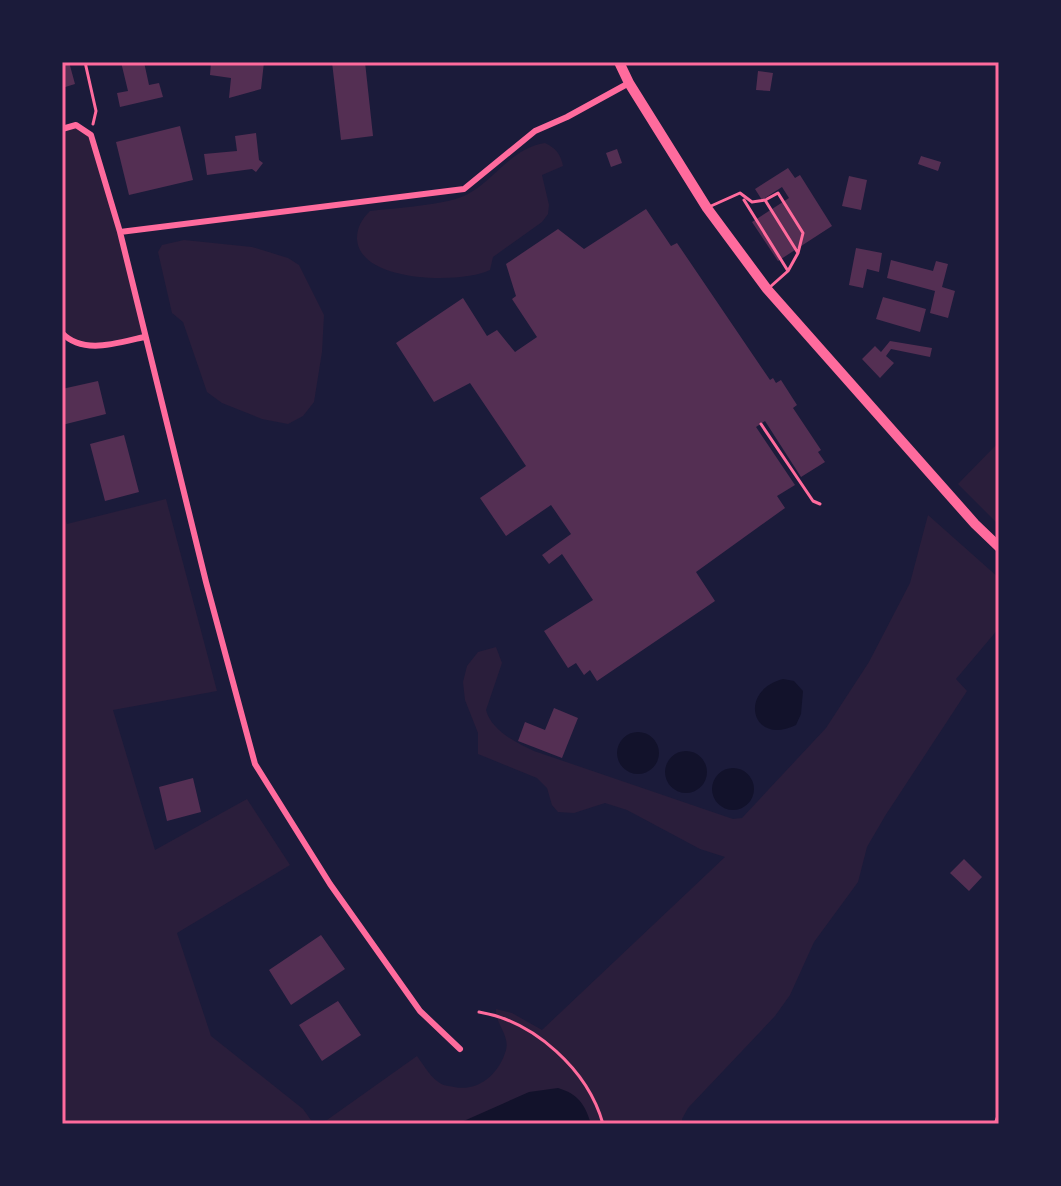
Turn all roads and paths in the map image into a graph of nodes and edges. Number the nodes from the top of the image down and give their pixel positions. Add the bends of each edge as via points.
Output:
1 (85, 62) edge
2 (619, 62) edge
3 (629, 83) junction
4 (62, 129) edge
5 (91, 135) junction
6 (740, 193) junction
7 (765, 200) junction
8 (707, 208) junction
9 (120, 232) junction
10 (798, 253) junction
11 (788, 271) junction
12 (767, 289) junction
13 (62, 333) edge
14 (144, 337) junction
15 (761, 424) dead end
16 (820, 504) dead end
17 (999, 547) edge
18 (479, 1012) dead end
19 (460, 1049) dead end
20 (999, 1113) edge
21 (603, 1124) edge
22 (995, 1124) edge

1 - 5 path via 96,111
2 - 3 main road
3 - 8 main road
3 - 9 street via 535,131 464,189
4 - 5 street via 76,125
5 - 9 street
6 - 7 lane via 752,202
6 - 8 lane
6 - 11 lane
7 - 10 lane
7 - 10 lane via 778,193 803,233
8 - 12 main road
9 - 14 street
10 - 11 lane
11 - 12 lane
12 - 17 main road
13 - 14 street via 80,345
14 - 19 street via 255,764 330,884 420,1011
15 - 16 path
18 - 21 path via 507,1018 552,1049 592,1095
20 - 22 path

